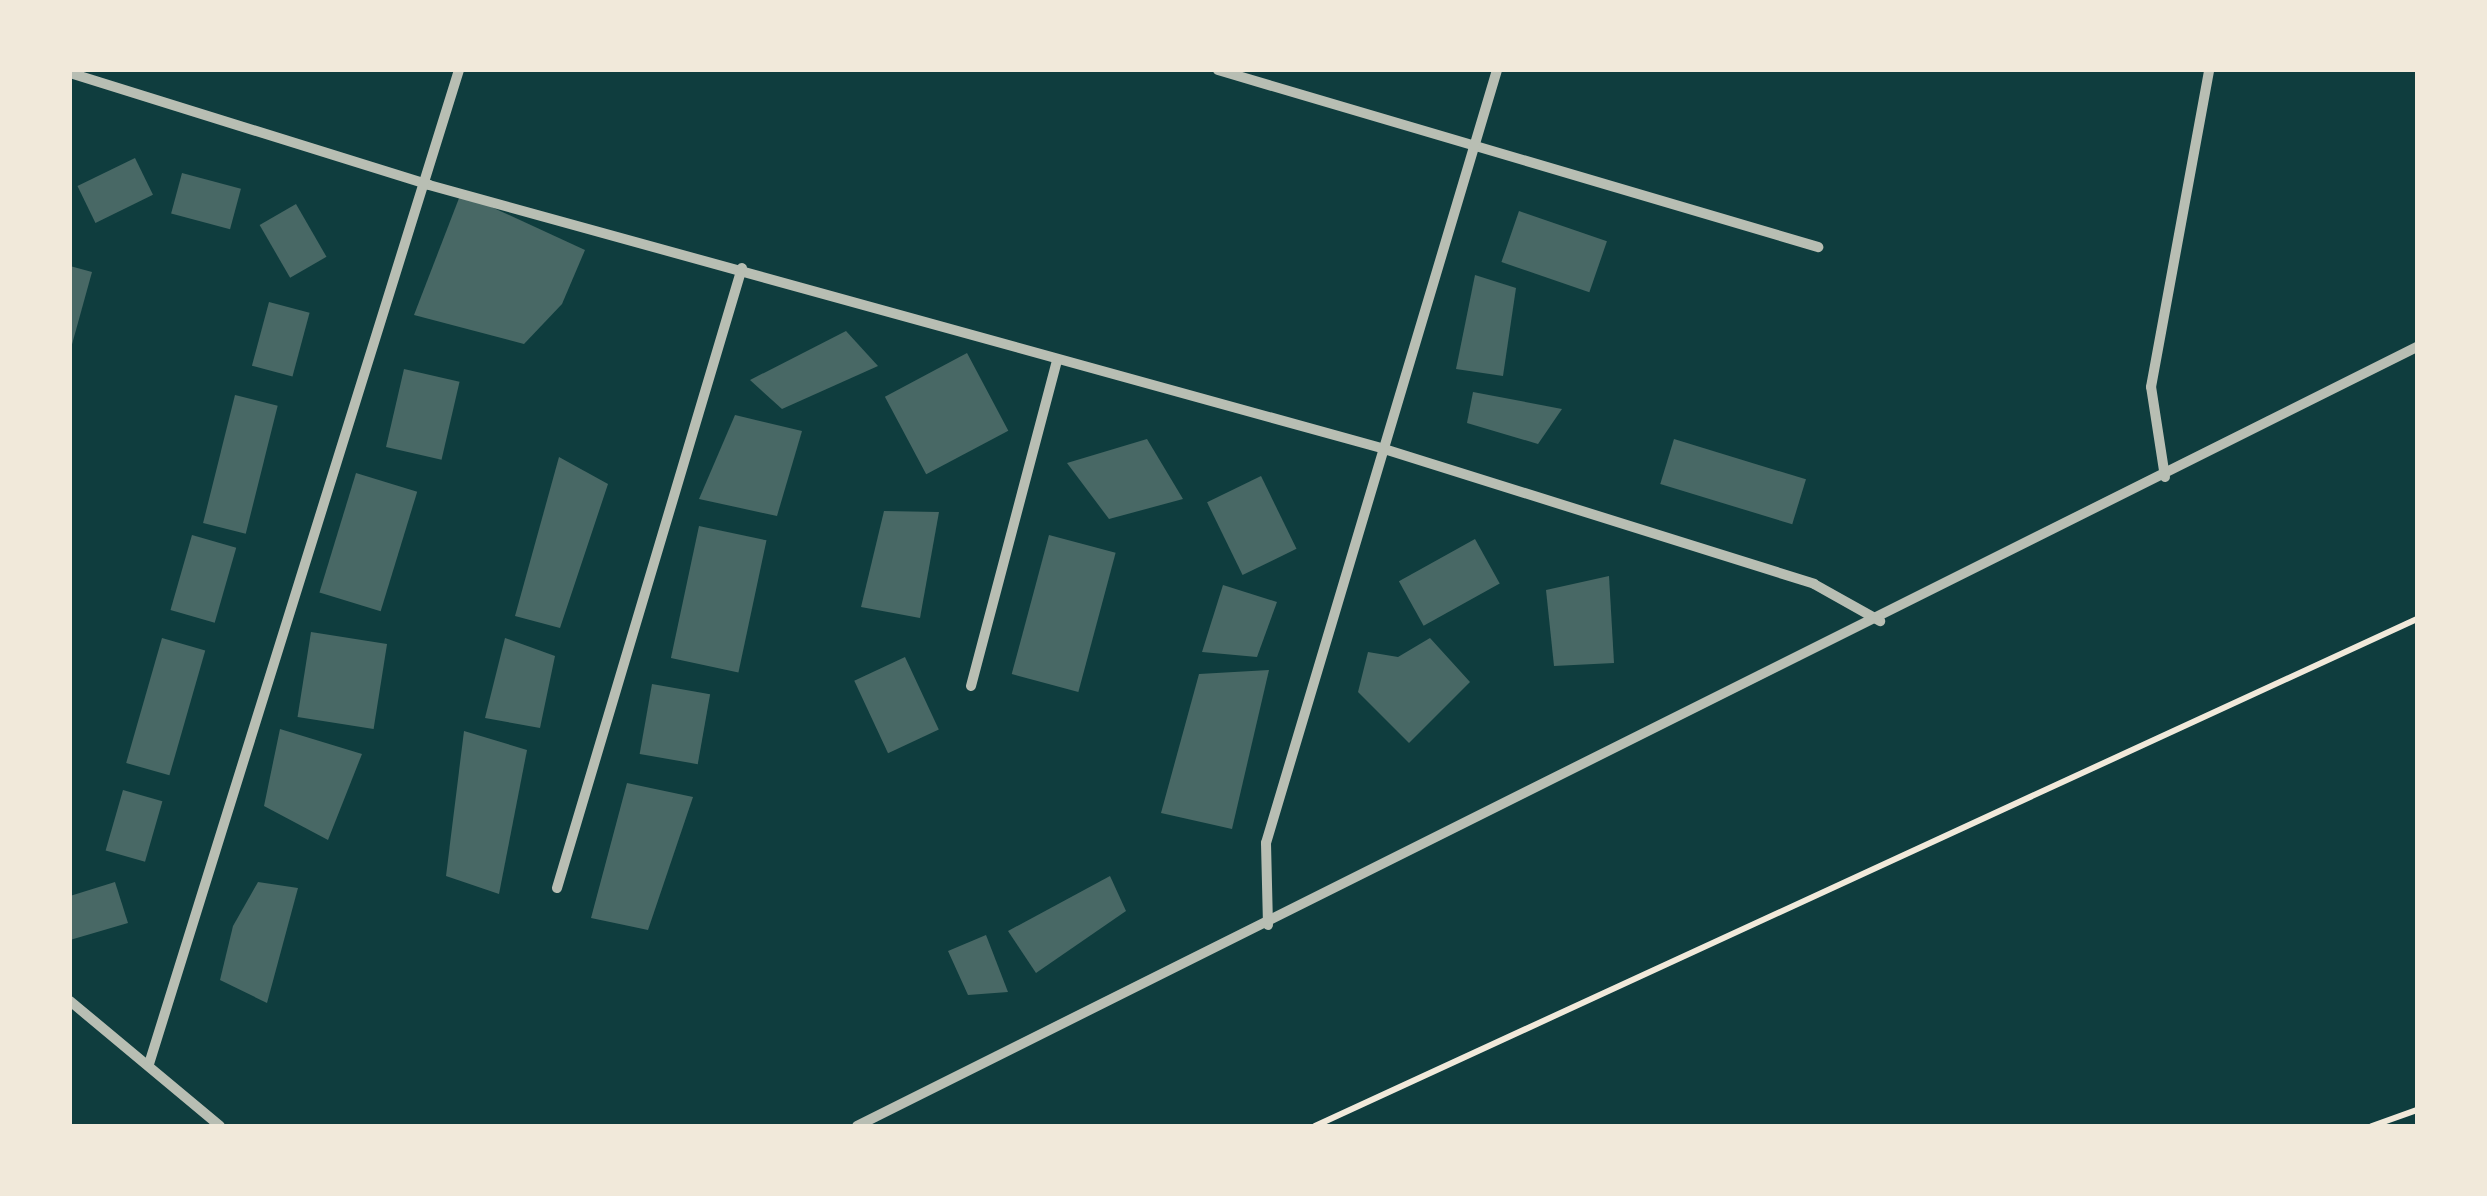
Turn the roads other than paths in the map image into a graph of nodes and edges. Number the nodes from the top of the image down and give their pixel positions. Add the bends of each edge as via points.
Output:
1 (459, 70) edge
2 (1218, 70) edge
3 (1497, 70) edge
4 (2208, 70) edge
5 (70, 73) edge
6 (1475, 139) junction
7 (429, 185) junction
8 (1818, 246) dead end
9 (742, 268) junction
10 (2417, 347) edge
11 (1057, 360) junction
12 (1381, 448) junction
13 (2165, 477) junction
14 (1880, 621) junction
15 (970, 686) dead end
16 (557, 888) dead end
17 (1268, 925) junction
18 (70, 1002) edge
19 (149, 1064) junction
20 (220, 1126) edge
21 (857, 1126) edge

1 - 7 street
2 - 6 street
3 - 6 street
4 - 13 street via 2151,387
5 - 7 street
6 - 8 street
6 - 12 street
7 - 9 street
7 - 19 street
9 - 11 street
9 - 16 street
10 - 13 street
11 - 12 street
11 - 15 street
12 - 14 street via 1814,584
12 - 17 street via 1266,843
13 - 14 street
14 - 17 street
17 - 21 street
18 - 19 street
19 - 20 street

